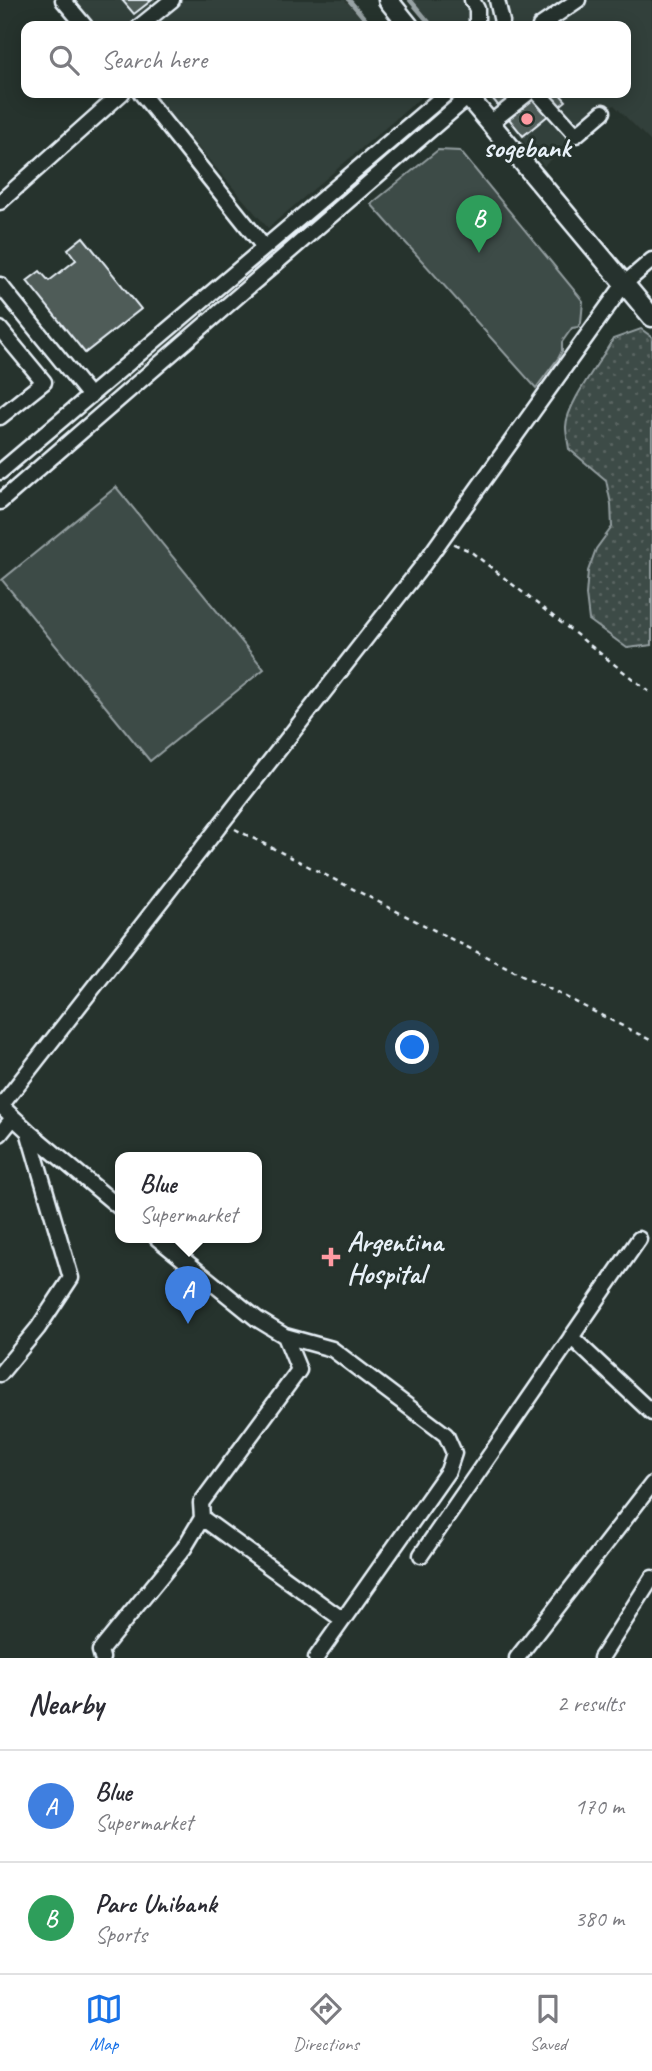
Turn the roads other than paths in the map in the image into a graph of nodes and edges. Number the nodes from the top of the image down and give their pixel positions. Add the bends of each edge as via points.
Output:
1 (63, 0) edge
2 (172, 0) edge
3 (387, 0) edge
4 (472, 0) edge
5 (497, 0) edge
6 (578, 0) edge
7 (81, 21) edge
8 (146, 21) edge
9 (406, 21) edge
10 (477, 21) edge
11 (502, 21) edge
12 (547, 21) edge
13 (116, 98) edge
14 (145, 98) edge
15 (441, 98) edge
16 (464, 98) edge
17 (469, 98) edge
18 (522, 98) edge
19 (543, 98) edge
20 (603, 112) dead end
21 (490, 123) junction
22 (0, 202) edge
23 (264, 247) junction
24 (652, 260) edge
25 (624, 284) junction
26 (0, 285) edge
27 (652, 317) edge
28 (0, 329) edge
29 (90, 396) junction
30 (0, 417) edge
31 (0, 472) edge
32 (0, 502) edge
33 (1, 1106) edge
34 (13, 1118) junction
35 (28, 1131) junction
36 (0, 1134) edge
37 (115, 1204) edge
38 (639, 1239) dead end
39 (163, 1243) edge
40 (285, 1336) junction
41 (571, 1337) junction
42 (0, 1374) edge
43 (652, 1413) edge
44 (652, 1484) edge
45 (202, 1518) junction
46 (421, 1555) dead end
47 (652, 1578) edge
48 (343, 1620) junction
49 (102, 1658) edge
50 (316, 1658) edge
51 (517, 1658) edge
52 (601, 1658) edge

1 - 7 street
2 - 8 street
3 - 9 main road
4 - 10 street
5 - 11 street
6 - 12 street
13 - 22 street
14 - 23 street
15 - 23 street
16 - 32 street
17 - 21 main road
18 - 21 street
19 - 20 street via 576,135
21 - 25 main road
23 - 29 street
24 - 25 street
25 - 27 main road
25 - 33 street via 442,539
26 - 29 street
28 - 30 street via 44,382
29 - 31 street
33 - 34 street
34 - 35 street
34 - 36 street
35 - 37 street
35 - 42 street via 71,1278
38 - 41 street
39 - 40 street
40 - 45 street via 299,1370 201,1503
40 - 48 street via 332,1349 446,1435 454,1453 448,1471
41 - 43 street
41 - 46 street
44 - 51 street
45 - 48 street
45 - 49 street via 184,1548 100,1651
47 - 52 street
48 - 50 street

